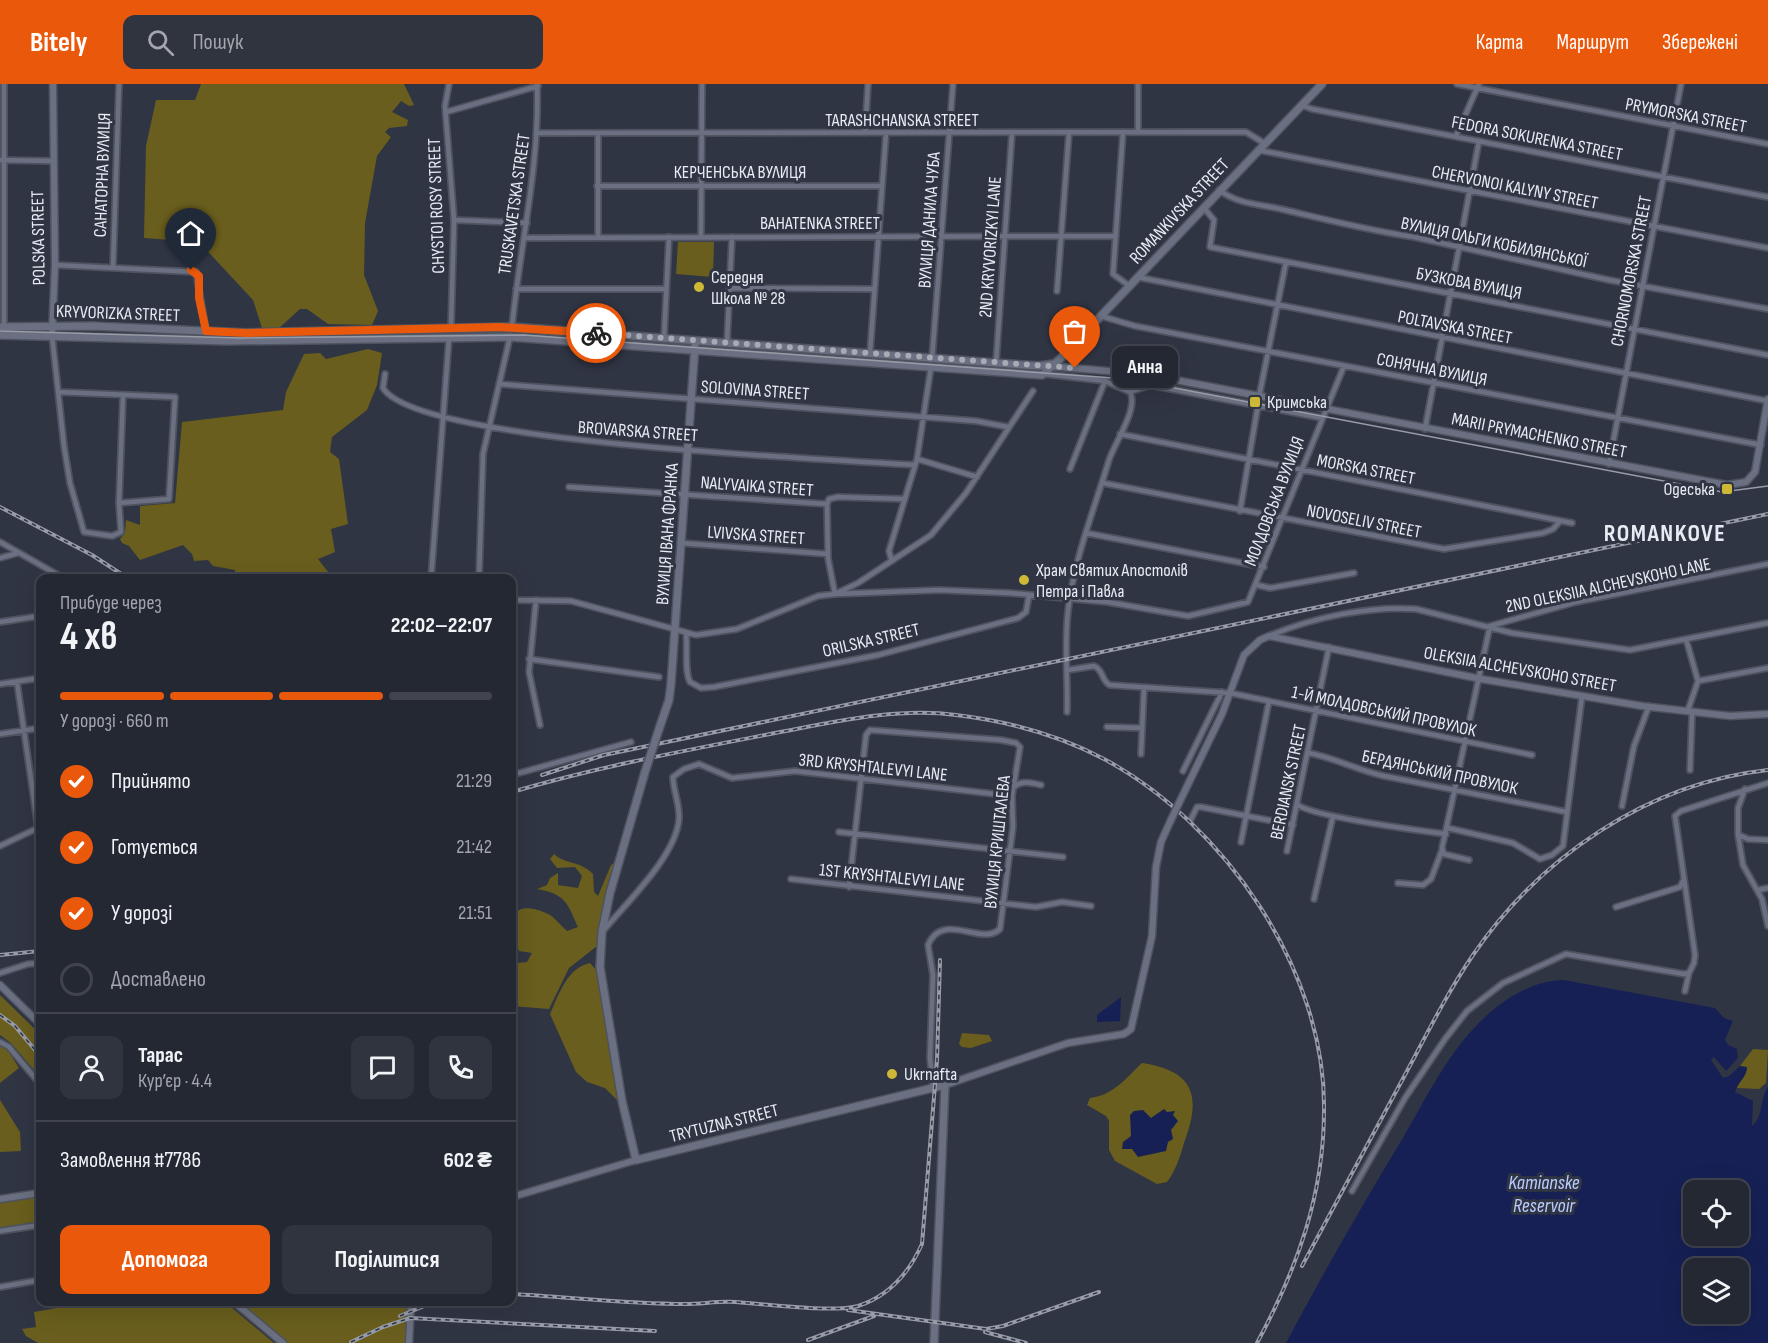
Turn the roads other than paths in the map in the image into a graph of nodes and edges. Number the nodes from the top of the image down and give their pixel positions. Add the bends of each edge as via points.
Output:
1 (4, 84) edge
2 (52, 84) edge
3 (119, 84) edge
4 (449, 84) edge
5 (702, 84) edge
6 (868, 84) edge
7 (953, 84) edge
8 (1138, 84) edge
9 (1322, 84) edge
10 (1457, 84) edge
11 (1681, 84) edge
12 (538, 85) edge
13 (1478, 86) edge
14 (1301, 105) junction
15 (446, 112) junction
16 (1673, 126) junction
17 (1123, 132) junction
18 (1138, 132) junction
19 (538, 133) junction
20 (865, 133) junction
21 (886, 133) junction
22 (949, 133) junction
23 (1012, 133) junction
24 (1069, 133) junction
25 (598, 134) junction
26 (701, 134) junction
27 (1456, 136) junction
28 (1479, 141) junction
29 (1264, 143) junction
30 (1768, 144) edge
31 (1257, 150) junction
32 (2, 160) edge
33 (51, 161) junction
34 (1663, 176) junction
35 (597, 186) junction
36 (701, 186) junction
37 (882, 186) junction
38 (1219, 190) junction
39 (1469, 191) junction
40 (1768, 197) edge
41 (1202, 207) junction
42 (453, 220) junction
43 (527, 223) junction
44 (1654, 227) junction
45 (1061, 236) junction
46 (1116, 236) junction
47 (669, 237) junction
48 (701, 237) junction
49 (732, 237) junction
50 (878, 237) junction
51 (941, 237) junction
52 (1004, 237) junction
53 (524, 238) junction
54 (597, 238) junction
55 (1458, 248) junction
56 (1768, 248) edge
57 (1286, 262) junction
58 (55, 265) junction
59 (113, 267) junction
60 (1, 272) edge
61 (1137, 278) junction
62 (1128, 285) junction
63 (1642, 286) junction
64 (729, 288) junction
65 (516, 289) junction
66 (666, 289) junction
67 (874, 289) junction
68 (1057, 291) dead end
69 (1451, 294) junction
70 (1277, 307) junction
71 (1768, 309) edge
72 (1100, 315) junction
73 (52, 326) junction
74 (2, 327) edge
75 (512, 327) junction
76 (451, 328) junction
77 (1634, 329) junction
78 (206, 331) junction
79 (0, 335) edge
80 (52, 335) junction
81 (510, 337) junction
82 (449, 338) junction
83 (664, 338) junction
84 (1443, 338) junction
85 (695, 340) junction
86 (727, 343) junction
87 (695, 350) junction
88 (1269, 350) junction
89 (870, 353) junction
90 (1768, 355) edge
91 (932, 358) junction
92 (1060, 359) joint
93 (996, 363) junction
94 (1344, 366) junction
95 (930, 367) junction
96 (1048, 369) junction
97 (1626, 373) junction
98 (385, 374) dead end
99 (1105, 381) junction
100 (499, 384) junction
101 (1434, 384) junction
102 (1033, 391) dead end
103 (60, 392) junction
104 (1130, 392) junction
105 (123, 396) junction
106 (1259, 397) junction
107 (691, 398) junction
108 (1768, 400) edge
109 (1258, 405) junction
110 (1326, 410) junction
111 (923, 417) junction
112 (1322, 418) junction
113 (1617, 418) junction
114 (443, 419) junction
115 (488, 427) junction
116 (1008, 427) junction
117 (1425, 429) junction
118 (1120, 434) junction
119 (1761, 445) junction
120 (688, 449) junction
121 (1247, 459) junction
122 (916, 462) junction
123 (1609, 464) junction
124 (1070, 469) dead end
125 (1301, 470) junction
126 (977, 477) junction
127 (1102, 483) junction
128 (569, 487) dead end
129 (685, 495) junction
130 (904, 499) junction
131 (118, 502) junction
132 (827, 504) junction
133 (1240, 511) junction
134 (1282, 519) junction
135 (1560, 520) junction
136 (1572, 523) dead end
137 (1086, 533) junction
138 (0, 542) edge
139 (681, 543) junction
140 (18, 553) junction
141 (828, 554) junction
142 (0, 558) edge
143 (892, 561) junction
144 (1768, 564) edge
145 (1264, 567) junction
146 (1354, 573) dead end
147 (55, 574) edge
148 (431, 574) edge
149 (479, 574) edge
150 (1257, 585) junction
151 (835, 594) junction
152 (1029, 595) junction
153 (1070, 599) junction
154 (516, 600) edge
155 (536, 600) junction
156 (36, 617) edge
157 (0, 622) edge
158 (1768, 623) edge
159 (1490, 626) junction
160 (674, 631) junction
161 (686, 634) junction
162 (1269, 636) junction
163 (1686, 639) junction
164 (1329, 647) junction
165 (529, 658) junction
166 (1768, 668) edge
167 (1068, 670) junction
168 (659, 677) dead end
169 (36, 679) edge
170 (1481, 679) junction
171 (1698, 681) junction
172 (17, 682) junction
173 (0, 684) edge
174 (1144, 688) junction
175 (1222, 692) junction
176 (1230, 693) junction
177 (1582, 696) junction
178 (1269, 701) junction
179 (1649, 706) junction
180 (1688, 710) junction
181 (1067, 712) dead end
182 (1317, 712) junction
183 (1768, 714) edge
184 (540, 725) dead end
185 (1107, 727) dead end
186 (36, 728) edge
187 (1142, 728) junction
188 (24, 730) junction
189 (0, 734) edge
190 (631, 742) dead end
191 (1466, 742) junction
192 (1309, 753) junction
193 (1141, 754) dead end
194 (1532, 755) dead end
195 (1690, 770) dead end
196 (1183, 771) dead end
197 (516, 774) edge
198 (861, 779) junction
199 (1768, 783) edge
200 (1041, 784) dead end
201 (1015, 786) junction
202 (1456, 789) junction
203 (1745, 789) junction
204 (1012, 796) junction
205 (1622, 806) dead end
206 (1298, 807) junction
207 (36, 809) edge
208 (1567, 812) junction
209 (1246, 815) junction
210 (1333, 816) junction
211 (1191, 819) dead end
212 (1293, 825) junction
213 (36, 830) edge
214 (1447, 831) junction
215 (839, 832) dead end
216 (855, 834) junction
217 (1738, 834) junction
218 (1768, 840) edge
219 (1241, 842) dead end
220 (0, 846) edge
221 (1442, 848) junction
222 (1010, 850) junction
223 (1287, 851) dead end
224 (1063, 857) dead end
225 (1469, 860) dead end
226 (791, 879) dead end
227 (1683, 881) junction
228 (1398, 883) dead end
229 (849, 887) junction
230 (1768, 888) edge
231 (1758, 890) junction
232 (1314, 898) dead end
233 (1004, 902) junction
234 (1090, 906) dead end
235 (1616, 907) dead end
236 (1768, 926) edge
237 (602, 932) junction
238 (36, 963) edge
239 (0, 973) edge
240 (1689, 973) junction
241 (0, 985) edge
242 (1685, 991) dead end
243 (36, 1020) edge
244 (0, 1042) edge
245 (36, 1079) edge
246 (945, 1085) junction
247 (933, 1088) junction
248 (636, 1160) junction
249 (1352, 1191) dead end
250 (36, 1193) edge
251 (516, 1196) edge
252 (0, 1199) edge
253 (36, 1226) edge
254 (0, 1232) edge
255 (36, 1281) edge
256 (0, 1287) edge
257 (239, 1306) edge
258 (411, 1306) edge
259 (934, 1331) junction
260 (283, 1343) edge
261 (409, 1343) edge
262 (929, 1343) edge
263 (934, 1343) edge

1 - 32 street
2 - 33 street, POLSKA STREET
3 - 59 street, САНАТОРНА ВУЛИЦЯ
4 - 15 street, CHYSTOI ROSY STREET
5 - 26 street
6 - 20 street
7 - 22 street, ВУЛИЦЯ ДАНИЛА ЧУБА
8 - 18 street
9 - 14 main road, ROMANKIVSKA STREET
10 - 13 street, PRYMORSKA STREET
11 - 16 street, CHORNOMORSKA STREET
12 - 15 street
12 - 19 street, TRUSKAVETSKA STREET
13 - 16 street, PRYMORSKA STREET
13 - 27 street
14 - 27 street, FEDORA SOKURENKA STREET
14 - 29 main road, ROMANKIVSKA STREET
15 - 42 street, CHYSTOI ROSY STREET
16 - 30 street, PRYMORSKA STREET
16 - 34 street, CHORNOMORSKA STREET
17 - 18 street, TARASHCHANSKA STREET
17 - 24 street, TARASHCHANSKA STREET
17 - 46 street
18 - 29 street, TARASHCHANSKA STREET via 1246,132
19 - 25 street, TARASHCHANSKA STREET
19 - 43 street, TRUSKAVETSKA STREET
20 - 21 street, TARASHCHANSKA STREET
20 - 26 street, TARASHCHANSKA STREET
21 - 22 street, TARASHCHANSKA STREET
21 - 37 street
22 - 23 street, TARASHCHANSKA STREET
22 - 51 street, ВУЛИЦЯ ДАНИЛА ЧУБА
23 - 24 street, TARASHCHANSKA STREET
23 - 52 street, 2ND KRYVORIZKYI LANE
24 - 45 street
25 - 26 street, TARASHCHANSKA STREET
25 - 35 street
26 - 36 street
27 - 28 street, FEDORA SOKURENKA STREET
28 - 34 street, FEDORA SOKURENKA STREET
28 - 39 street
29 - 31 main road, ROMANKIVSKA STREET
31 - 38 main road, ROMANKIVSKA STREET
31 - 39 street, CHERVONOI KALYNY STREET
32 - 33 street
32 - 60 street
33 - 58 street, POLSKA STREET
34 - 40 street, FEDORA SOKURENKA STREET
34 - 44 street, CHORNOMORSKA STREET
35 - 36 street, КЕРЧЕНСЬКА ВУЛИЦЯ
35 - 54 street
36 - 37 street, КЕРЧЕНСЬКА ВУЛИЦЯ
36 - 48 street
37 - 50 street
38 - 41 main road, ROMANKIVSKA STREET
38 - 55 street, ВУЛИЦЯ ОЛЬГИ КОБИЛЯНСЬКОЇ via 1246,203
39 - 44 street, CHERVONOI KALYNY STREET
39 - 55 street
41 - 57 street, БУЗКОВА ВУЛИЦЯ via 1214,220 1210,247
41 - 61 main road, ROMANKIVSKA STREET
42 - 43 street
42 - 76 street, CHYSTOI ROSY STREET
43 - 53 street, TRUSKAVETSKA STREET
44 - 56 street, CHERVONOI KALYNY STREET
44 - 63 street, CHORNOMORSKA STREET
45 - 46 street, BAHATENKA STREET
45 - 52 street, BAHATENKA STREET
45 - 68 street
46 - 62 street via 1113,274
47 - 48 street, BAHATENKA STREET
47 - 54 street, BAHATENKA STREET
47 - 66 street
48 - 49 street, BAHATENKA STREET
49 - 50 street, BAHATENKA STREET
49 - 64 street
50 - 51 street, BAHATENKA STREET
50 - 67 street
51 - 52 street, BAHATENKA STREET
51 - 91 street, ВУЛИЦЯ ДАНИЛА ЧУБА
52 - 93 street, 2ND KRYVORIZKYI LANE
53 - 54 street, BAHATENKA STREET
53 - 65 street, TRUSKAVETSKA STREET
55 - 63 street, ВУЛИЦЯ ОЛЬГИ КОБИЛЯНСЬКОЇ
55 - 69 street
57 - 69 street, БУЗКОВА ВУЛИЦЯ
57 - 70 street
58 - 59 street
58 - 73 street, POLSKA STREET
59 - 78 street via 196,272
60 - 74 street
61 - 62 main road, ROMANKIVSKA STREET
61 - 70 street, POLTAVSKA STREET
62 - 72 main road, ROMANKIVSKA STREET
63 - 71 street, ВУЛИЦЯ ОЛЬГИ КОБИЛЯНСЬКОЇ
63 - 77 street, CHORNOMORSKA STREET
64 - 67 street
64 - 86 street
65 - 66 street
65 - 75 street, TRUSKAVETSKA STREET
66 - 83 street
67 - 89 street
69 - 77 street, БУЗКОВА ВУЛИЦЯ
69 - 84 street
70 - 84 street, POLTAVSKA STREET
70 - 88 street
72 - 88 street, СОНЯЧНА ВУЛИЦЯ via 1135,326
72 - 92 main road, ROMANKIVSKA STREET
73 - 74 main road, KRYVORIZKA STREET
73 - 78 main road, KRYVORIZKA STREET
73 - 80 street, POLSKA STREET
75 - 76 main road, KRYVORIZKA STREET
75 - 83 main road, KRYVORIZKA STREET
76 - 78 main road, KRYVORIZKA STREET
77 - 90 street, БУЗКОВА ВУЛИЦЯ
77 - 97 street, CHORNOMORSKA STREET
79 - 80 main road, KRYVORIZKA STREET
80 - 82 main road, KRYVORIZKA STREET via 228,341
80 - 103 street, POLSKA STREET
81 - 82 main road, KRYVORIZKA STREET
81 - 87 main road, KRYVORIZKA STREET
81 - 100 street
82 - 114 street
83 - 85 main road, KRYVORIZKA STREET
84 - 97 street, POLTAVSKA STREET
84 - 101 street
85 - 86 main road, KRYVORIZKA STREET
85 - 87 main road, ВУЛИЦЯ ІВАНА ФРАНКА
86 - 89 main road, KRYVORIZKA STREET
87 - 95 main road, KRYVORIZKA STREET
87 - 107 main road, ВУЛИЦЯ ІВАНА ФРАНКА
88 - 94 street, СОНЯЧНА ВУЛИЦЯ
88 - 106 street
89 - 91 main road, KRYVORIZKA STREET
91 - 93 main road, KRYVORIZKA STREET
92 - 96 main road, KRYVORIZKA STREET
93 - 96 main road, KRYVORIZKA STREET
94 - 101 street, СОНЯЧНА ВУЛИЦЯ
94 - 110 street, МОЛДОВСЬКА ВУЛИЦЯ
95 - 96 main road, KRYVORIZKA STREET
95 - 111 street
96 - 99 street
96 - 106 street, MARII PRYMACHENKO STREET via 1144,374
97 - 108 street, POLTAVSKA STREET
97 - 113 street, CHORNOMORSKA STREET
98 - 114 street, BROVARSKA STREET via 383,388 387,395
99 - 104 street
99 - 124 street
100 - 107 street, SOLOVINA STREET
100 - 115 street
101 - 113 street, СОНЯЧНА ВУЛИЦЯ
101 - 117 street
102 - 116 street
103 - 105 street
103 - 131 street, POLSKA STREET via 70,483 84,531 118,535 122,521
104 - 109 street via 1150,385
104 - 118 street via 1133,401
105 - 131 street
105 - 131 street via 176,397 175,419 170,499
106 - 110 street, MARII PRYMACHENKO STREET
107 - 111 street, SOLOVINA STREET
107 - 120 main road, ВУЛИЦЯ ІВАНА ФРАНКА
108 - 119 street
109 - 112 street
109 - 121 street
110 - 112 street, МОЛДОВСЬКА ВУЛИЦЯ
110 - 117 street, MARII PRYMACHENKO STREET
111 - 116 street, SOLOVINA STREET
111 - 122 street
112 - 125 street, МОЛДОВСЬКА ВУЛИЦЯ
113 - 119 street, СОНЯЧНА ВУЛИЦЯ
113 - 123 street, CHORNOMORSKA STREET
114 - 115 street, BROVARSKA STREET
114 - 148 street
115 - 120 street, BROVARSKA STREET via 573,440
115 - 149 street via 481,487
116 - 126 street
117 - 123 street, MARII PRYMACHENKO STREET
118 - 121 street, MORSKA STREET
118 - 127 street
119 - 123 street, MARII PRYMACHENKO STREET via 1755,472 1746,482 1712,484
120 - 122 street, BROVARSKA STREET
120 - 129 main road, ВУЛИЦЯ ІВАНА ФРАНКА
121 - 125 street, MORSKA STREET
121 - 133 street
122 - 126 street, BROVARSKA STREET
122 - 130 street
125 - 134 street, МОЛДОВСЬКА ВУЛИЦЯ
125 - 135 street, MORSKA STREET
126 - 143 street via 931,535
127 - 133 street, NOVOSELIV STREET
127 - 137 street
128 - 129 street, NALYVAIKA STREET
129 - 132 street, NALYVAIKA STREET
129 - 139 main road, ВУЛИЦЯ ІВАНА ФРАНКА
130 - 132 street, NALYVAIKA STREET via 838,497 829,499
130 - 143 street via 889,551
132 - 141 street
133 - 134 street, NOVOSELIV STREET
134 - 135 street, NOVOSELIV STREET via 1444,549 1543,533 1553,530
134 - 145 street, МОЛДОВСЬКА ВУЛИЦЯ
135 - 136 street, MORSKA STREET
137 - 145 street
137 - 153 street
138 - 140 street
139 - 141 street, LVIVSKA STREET
139 - 160 main road, ВУЛИЦЯ ІВАНА ФРАНКА
140 - 142 street
140 - 147 street
141 - 151 street
143 - 151 street
144 - 159 street, 2ND OLEKSIIA ALCHEVSKOHO LANE via 1576,602
145 - 150 street, МОЛДОВСЬКА ВУЛИЦЯ
146 - 150 street via 1270,588
150 - 153 street, МОЛДОВСЬКА ВУЛИЦЯ via 1248,602 1188,616
151 - 152 street via 939,590
151 - 161 street via 818,596 719,634
152 - 153 street
152 - 161 street, ORILSKA STREET via 1026,612 1018,618 878,655 701,688 687,676
153 - 167 street via 1064,653
154 - 155 street
155 - 160 street via 571,602
155 - 165 street
156 - 157 street
158 - 163 street
159 - 162 street via 1401,608 1317,620
159 - 163 street via 1512,633 1630,650
159 - 170 street
160 - 161 street
160 - 237 main road, ВУЛИЦЯ ІВАНА ФРАНКА, bridge via 669,700 621,851
162 - 164 street, OLEKSIIA ALCHEVSKOHO STREET
162 - 176 street via 1244,655
163 - 171 street
164 - 170 street, OLEKSIIA ALCHEVSKOHO STREET
164 - 182 street, BERDIANSK STREET
165 - 168 street
165 - 184 street
166 - 171 street
167 - 174 street, 1-Й МОЛДОВСЬКИЙ ПРОВУЛОК via 1094,666 1100,669 1107,684
167 - 181 street
169 - 172 street
170 - 177 street, OLEKSIIA ALCHEVSKOHO STREET
170 - 191 street
171 - 180 street
172 - 173 street
172 - 188 street
174 - 175 street, 1-Й МОЛДОВСЬКИЙ ПРОВУЛОК
174 - 187 street
175 - 176 street, 1-Й МОЛДОВСЬКИЙ ПРОВУЛОК
175 - 196 street
176 - 178 street, 1-Й МОЛДОВСЬКИЙ ПРОВУЛОК
176 - 246 street, bridge via 1161,842 1152,936 1131,1029 1124,1034 1068,1044
177 - 179 street, OLEKSIIA ALCHEVSKOHO STREET
177 - 208 street
178 - 182 street, 1-Й МОЛДОВСЬКИЙ ПРОВУЛОК
178 - 209 street
179 - 180 street, OLEKSIIA ALCHEVSKOHO STREET
179 - 205 street via 1634,746
180 - 183 street, OLEKSIIA ALCHEVSKOHO STREET via 1730,716
180 - 195 street via 1692,716
182 - 191 street, 1-Й МОЛДОВСЬКИЙ ПРОВУЛОК
182 - 192 street, BERDIANSK STREET
185 - 187 street
186 - 188 street
187 - 193 street
188 - 189 street
188 - 207 street
190 - 197 street
191 - 194 street, 1-Й МОЛДОВСЬКИЙ ПРОВУЛОК
191 - 202 street
192 - 202 street, БЕРДЯНСЬКИЙ ПРОВУЛОК via 1344,762 1357,770
192 - 206 street, BERDIANSK STREET
198 - 201 street, ВУЛИЦЯ КРИШТАЛЕВА via 866,735 876,729 1011,742 1020,747
198 - 204 street, 3RD KRYSHTALEVYI LANE
198 - 216 street
198 - 237 street, 3RD KRYSHTALEVYI LANE via 795,771 732,778 699,764 675,774 672,780 680,815 674,838 658,865
199 - 203 street
200 - 201 street
201 - 204 street, ВУЛИЦЯ КРИШТАЛЕВА
202 - 208 street, БЕРДЯНСЬКИЙ ПРОВУЛОК
202 - 214 street
203 - 217 street via 1738,808
203 - 227 street via 1675,816
204 - 222 street, ВУЛИЦЯ КРИШТАЛЕВА
206 - 210 street
206 - 212 street, BERDIANSK STREET
208 - 214 street via 1565,843 1547,857 1536,858 1508,842
209 - 211 street via 1197,807
209 - 212 street
209 - 219 street
210 - 214 street
210 - 232 street
212 - 223 street, BERDIANSK STREET
213 - 220 street
214 - 221 street
215 - 216 street
216 - 222 street
216 - 229 street
217 - 218 street
217 - 231 street via 1743,865
221 - 225 street via 1444,854
221 - 228 street via 1431,879 1423,885
222 - 224 street
222 - 233 street, ВУЛИЦЯ КРИШТАЛЕВА
226 - 229 street, 1ST KRYSHTALEVYI LANE
227 - 235 street via 1680,887
227 - 240 street via 1695,955
229 - 233 street, 1ST KRYSHTALEVYI LANE
230 - 231 street
231 - 236 street
233 - 234 street, 1ST KRYSHTALEVYI LANE via 1036,907 1062,902
233 - 247 street, ВУЛИЦЯ КРИШТАЛЕВА via 1002,924 996,933 946,929 937,932 928,945 933,975
237 - 248 main road, ВУЛИЦЯ ІВАНА ФРАНКА via 600,967
238 - 239 street
240 - 242 street
240 - 249 street via 1566,954 1503,983 1467,1011 1445,1039 1400,1106
241 - 243 street
244 - 245 street
246 - 247 main road, TRYTUZNA STREET
246 - 259 main road
247 - 248 main road, TRYTUZNA STREET
248 - 251 street, TRYTUZNA STREET
250 - 252 street
253 - 254 street
255 - 256 street
257 - 260 street
258 - 261 street
259 - 262 main road
259 - 263 main road

